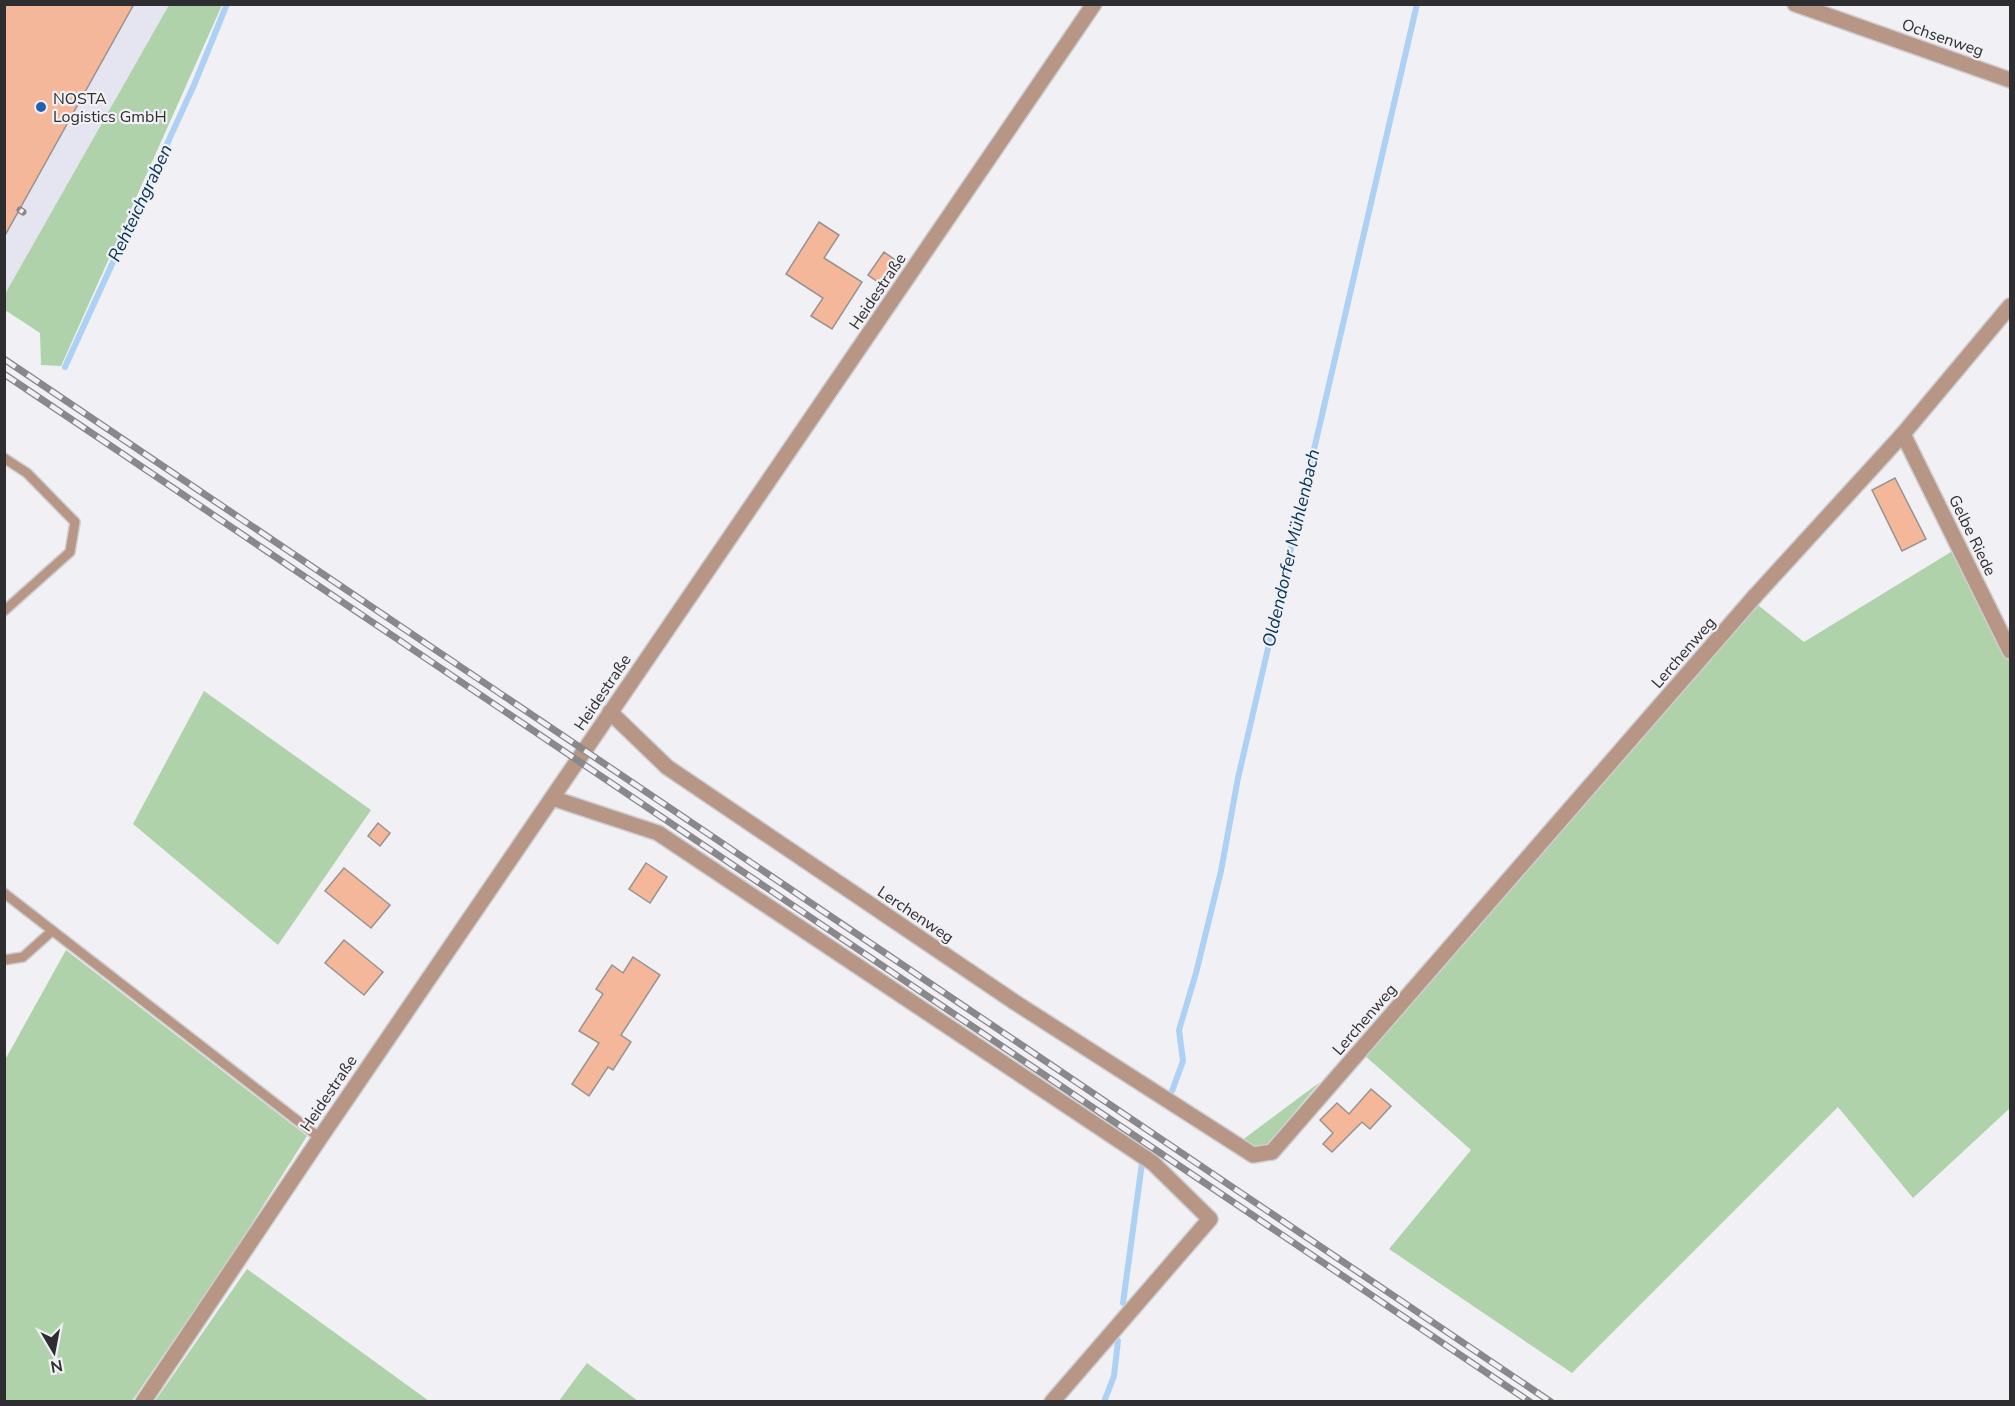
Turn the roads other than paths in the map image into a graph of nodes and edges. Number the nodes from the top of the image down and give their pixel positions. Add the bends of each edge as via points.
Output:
1 (1094, 4) edge
2 (1795, 4) edge
3 (2010, 80) edge
4 (2010, 306) edge
5 (1904, 434) junction
6 (4, 458) edge
7 (4, 611) edge
8 (2010, 651) edge
9 (610, 712) junction
10 (552, 798) junction
11 (4, 893) edge
12 (52, 931) junction
13 (4, 960) edge
14 (320, 1138) junction
15 (143, 1401) edge
16 (1052, 1401) edge

1 - 9 street, Heidestraße
2 - 3 street, Ochsenweg
4 - 5 street, Lerchenweg
5 - 8 street, Gelbe Riede
5 - 9 street, Lerchenweg via 1748,604 1272,1152 1253,1155 1016,1003 667,767
6 - 7 lane via 27,473 75,522 70,552
9 - 10 street, Heidestraße
10 - 14 street, Heidestraße
10 - 16 street via 658,832 1153,1162 1210,1219
11 - 12 lane
12 - 13 lane via 23,957
12 - 14 lane
14 - 15 street, Heidestraße

